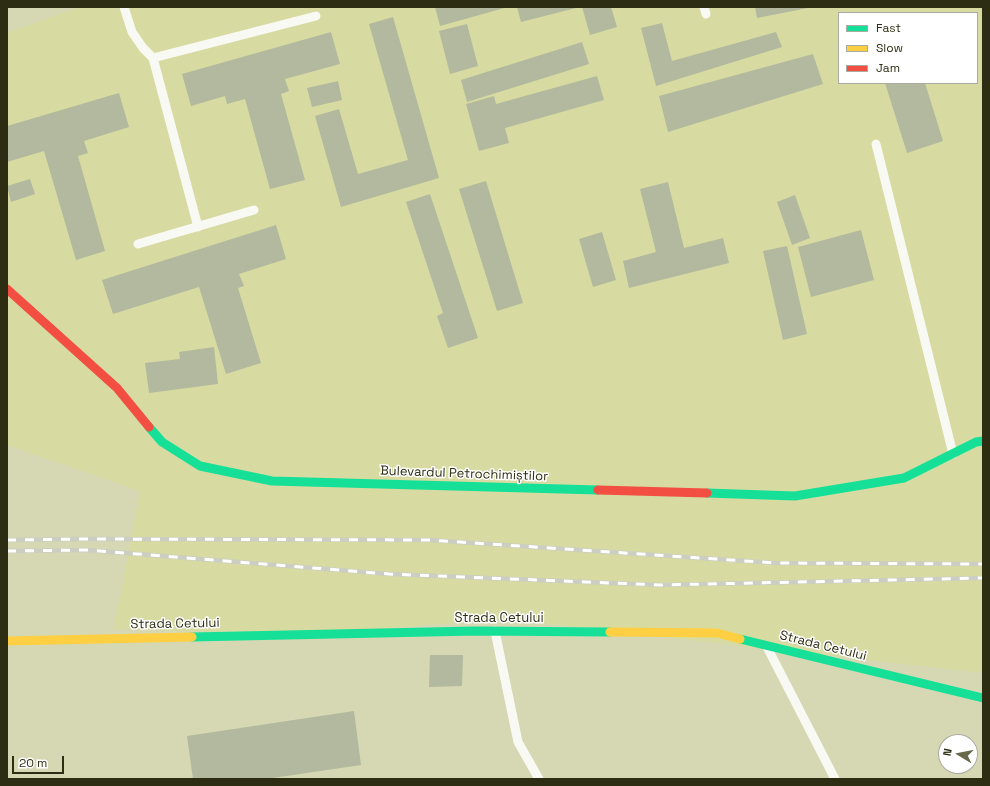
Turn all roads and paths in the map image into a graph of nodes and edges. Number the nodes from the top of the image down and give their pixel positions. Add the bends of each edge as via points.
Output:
1 (124, 7) edge
2 (316, 16) dead end
3 (153, 58) junction
4 (876, 144) dead end
5 (254, 210) dead end
6 (198, 227) junction
7 (138, 244) dead end
8 (7, 289) edge
9 (983, 441) edge
10 (953, 454) junction
11 (495, 631) junction
12 (7, 641) edge
13 (766, 645) junction
14 (983, 698) edge
15 (539, 779) edge
16 (835, 779) edge

1 - 3 lane via 132,32
2 - 3 lane
3 - 6 lane
4 - 10 lane
5 - 6 lane
6 - 7 lane
8 - 10 street, Bulevardul Petrochimiștilor via 117,388 162,442 200,466 272,481 795,496 904,478
9 - 10 street, Bulevardul Petrochimiștilor
11 - 12 street, Strada Cetului
11 - 13 street, Strada Cetului via 717,633
11 - 15 lane via 518,742
13 - 14 street, Strada Cetului
13 - 16 lane

